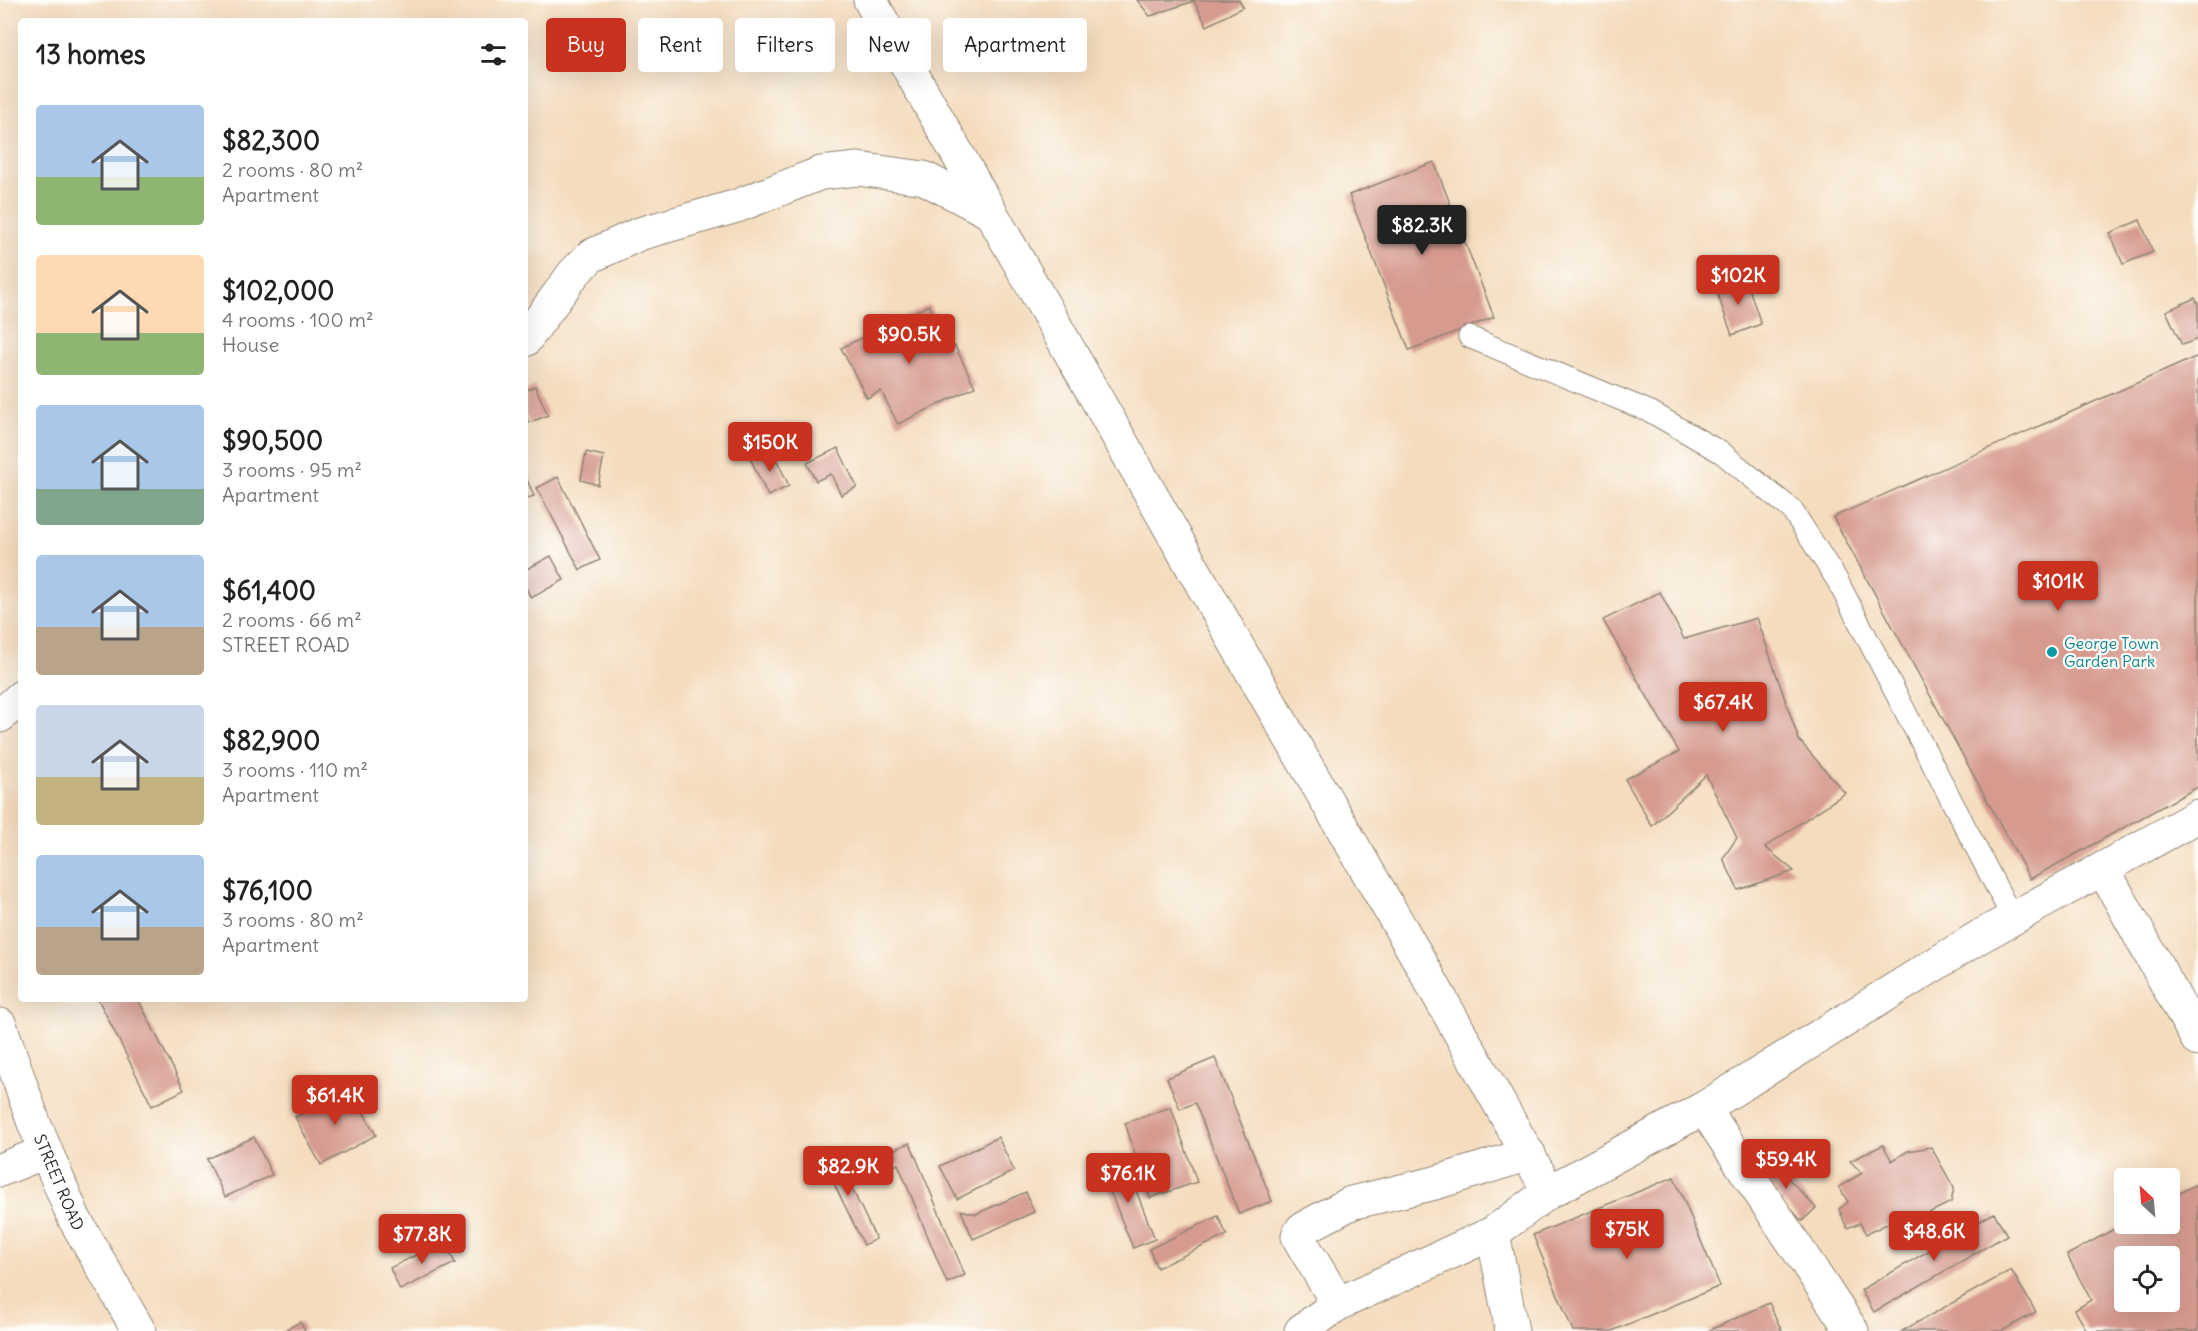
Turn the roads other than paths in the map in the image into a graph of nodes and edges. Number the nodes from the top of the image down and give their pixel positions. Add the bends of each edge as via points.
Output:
1 (870, 0) edge
2 (991, 213) junction
3 (528, 336) edge
4 (1469, 338) dead end
5 (18, 700) edge
6 (0, 716) edge
7 (2198, 816) edge
8 (2103, 869) junction
9 (2013, 919) junction
10 (0, 1025) edge
11 (2198, 1040) edge
12 (1704, 1108) junction
13 (45, 1152) junction
14 (1529, 1154) junction
15 (0, 1170) edge
16 (1549, 1192) junction
17 (1493, 1233) junction
18 (1338, 1304) junction
19 (139, 1331) edge
20 (1301, 1331) edge
21 (1512, 1331) edge
22 (1851, 1331) edge

1 - 2 street
2 - 3 street via 924,178 858,169 821,173 738,206 639,234 591,256
2 - 14 street
4 - 9 lane via 1651,412 1722,453 1792,510 1837,580
5 - 6 street
7 - 8 street
8 - 9 street
8 - 11 street
9 - 12 street
10 - 13 street, STREET ROAD
12 - 16 street
12 - 22 street
13 - 15 street
13 - 19 street, STREET ROAD via 74,1218
14 - 16 street
14 - 18 street via 1435,1183 1351,1203 1302,1229 1298,1236
16 - 17 street
17 - 18 street
17 - 21 street
18 - 20 street

